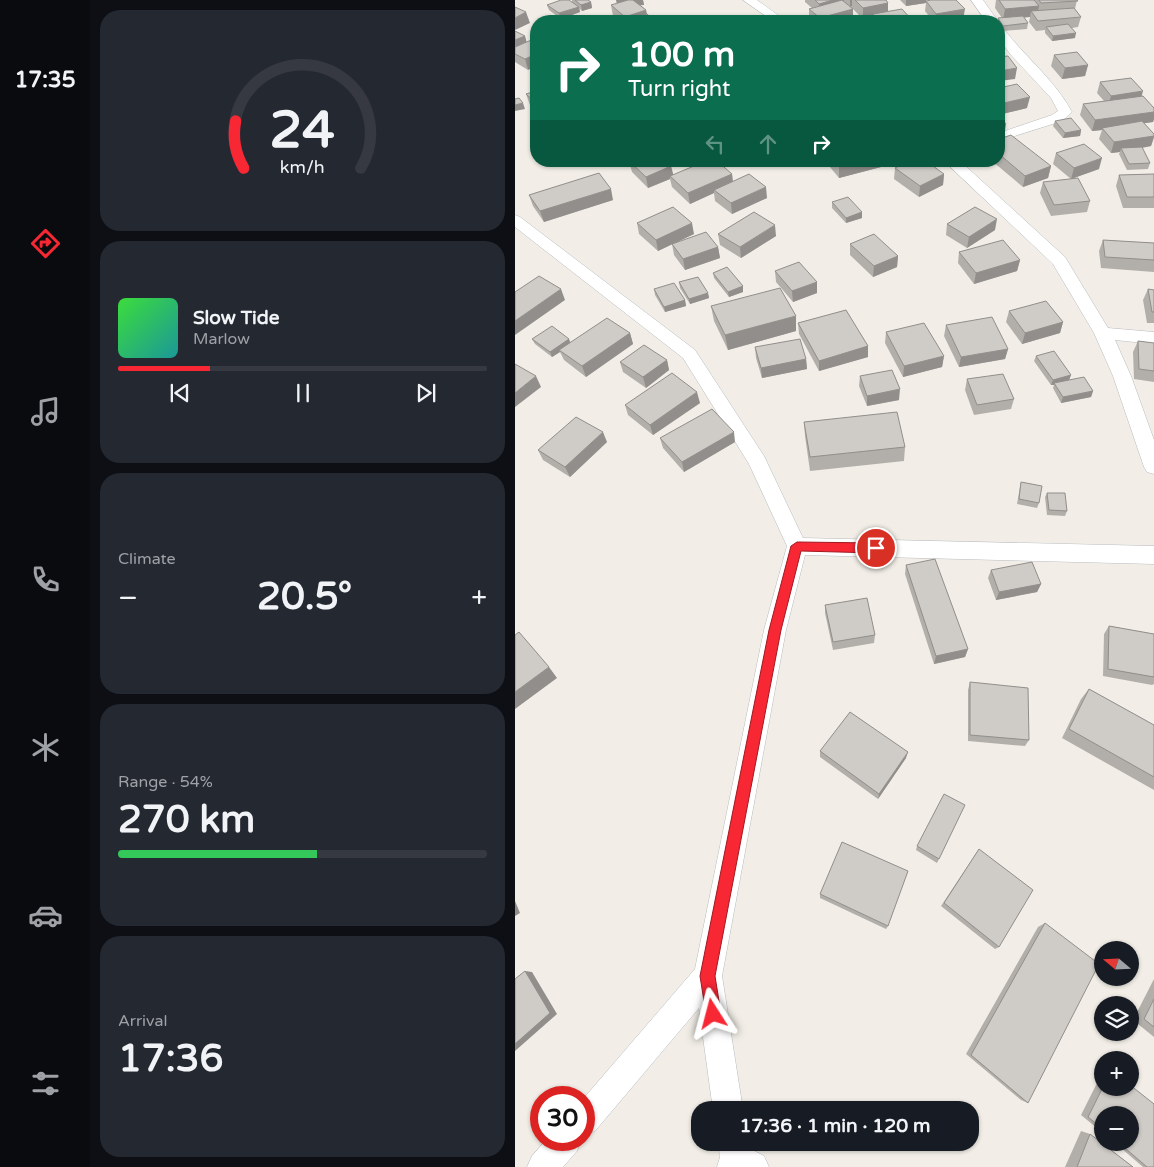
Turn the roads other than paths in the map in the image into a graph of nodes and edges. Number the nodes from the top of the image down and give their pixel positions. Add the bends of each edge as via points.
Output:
1 (749, 0) edge
2 (977, 0) edge
3 (771, 15) edge
4 (988, 15) edge
5 (1005, 38) edge
6 (1005, 135) edge
7 (957, 167) edge
8 (515, 220) edge
9 (1103, 332) junction
10 (1154, 338) edge
11 (1154, 467) edge
12 (797, 546) junction
13 (1154, 555) edge
14 (708, 976) junction
15 (727, 1101) edge
16 (595, 1107) edge
17 (557, 1151) edge
18 (543, 1167) edge

1 - 3 street
2 - 4 street
5 - 6 street via 1057,96 1065,112 1057,118
7 - 9 street via 1059,261
8 - 12 street via 689,354 757,461
9 - 10 street
9 - 11 street
12 - 13 street
12 - 14 street via 775,630
14 - 15 street
14 - 16 street
17 - 18 street

